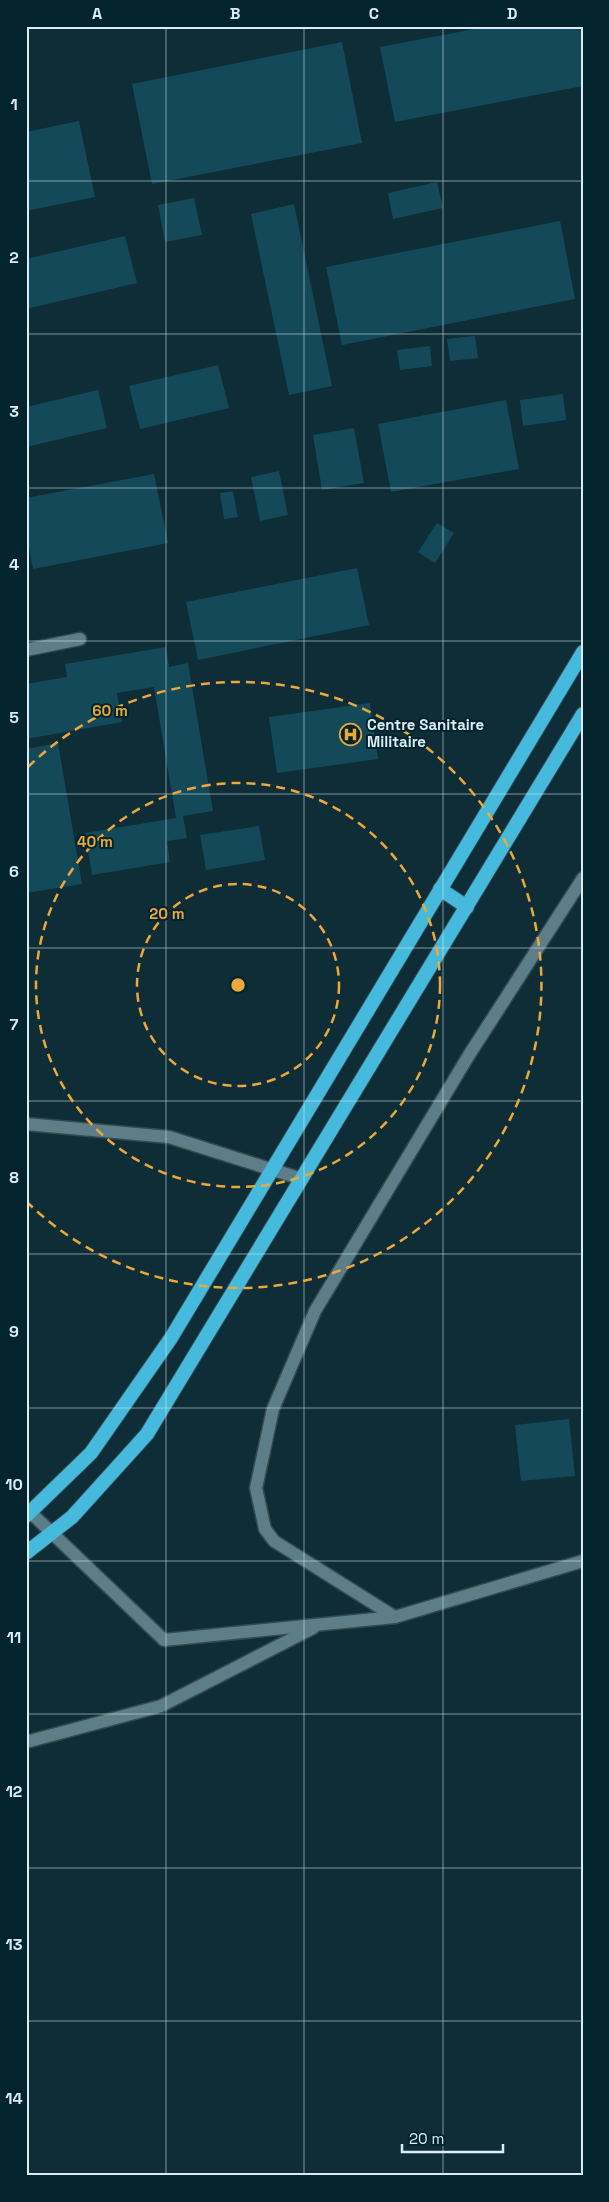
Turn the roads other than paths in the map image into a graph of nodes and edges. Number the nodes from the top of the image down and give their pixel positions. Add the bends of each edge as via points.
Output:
1 (80, 639) dead end
2 (26, 650) edge
3 (583, 652) edge
4 (583, 714) edge
5 (583, 878) edge
6 (440, 889) junction
7 (467, 907) junction
8 (26, 1124) edge
9 (271, 1170) junction
10 (302, 1179) junction
11 (28, 1514) edge
12 (52, 1534) junction
13 (26, 1553) edge
14 (583, 1561) edge
15 (395, 1617) junction
16 (320, 1625) junction
17 (26, 1742) edge

1 - 2 lane
3 - 6 highway
4 - 7 highway
5 - 15 lane via 469,1055 315,1311 273,1409 256,1488 265,1529 274,1541
6 - 7 highway
6 - 9 highway
7 - 10 highway
8 - 9 lane via 169,1137
9 - 10 lane
9 - 11 highway via 171,1338 138,1387 91,1453
10 - 12 highway via 147,1434 72,1518
11 - 12 lane
12 - 13 highway
12 - 16 lane via 164,1640
14 - 15 lane
15 - 16 lane
16 - 17 lane via 161,1706

